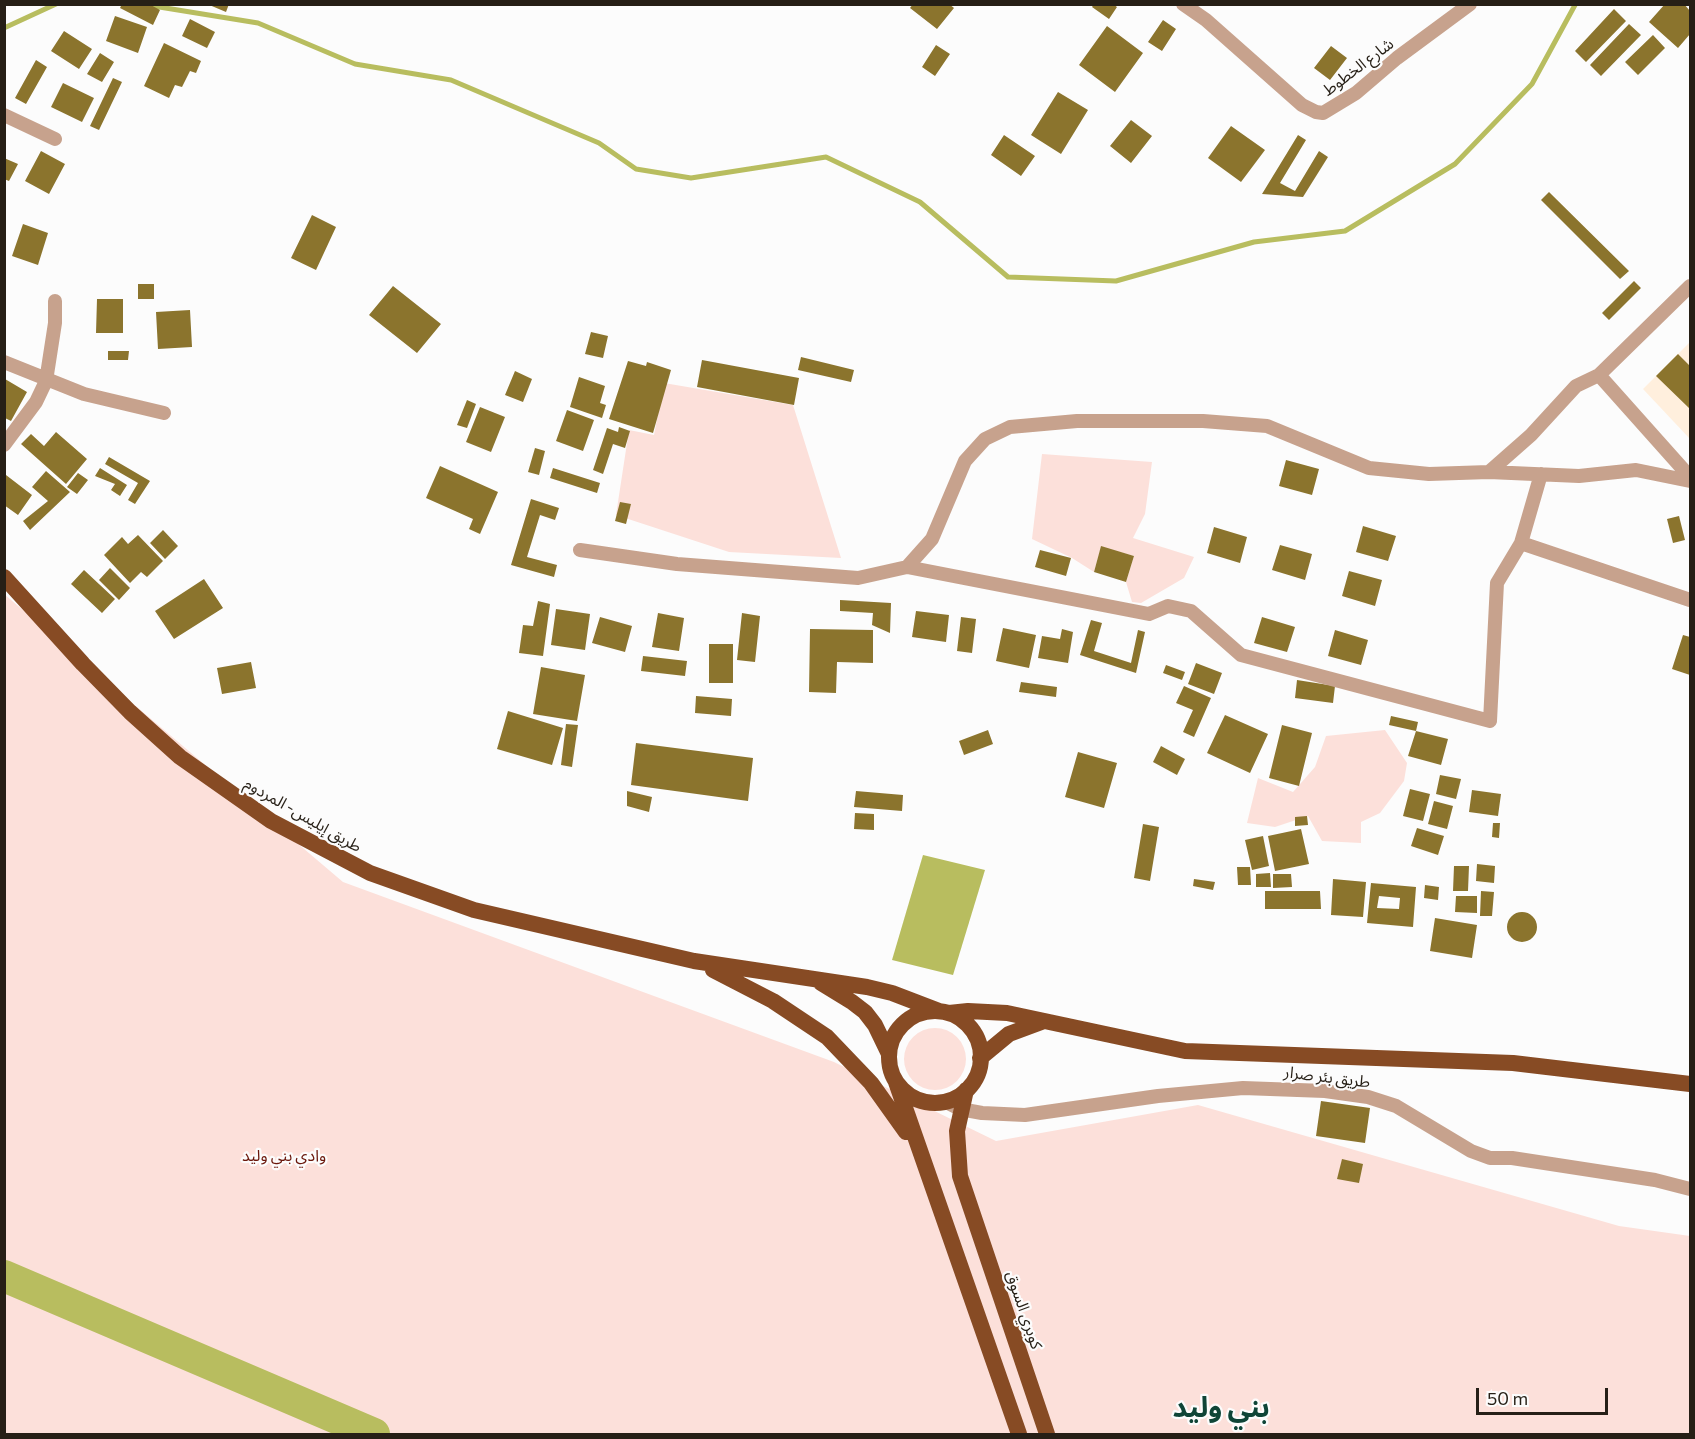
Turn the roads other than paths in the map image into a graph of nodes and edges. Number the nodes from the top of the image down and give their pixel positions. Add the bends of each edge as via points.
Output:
1 (1183, 4) edge
2 (1470, 4) edge
3 (4, 115) edge
4 (55, 139) dead end
5 (1690, 286) edge
6 (55, 301) dead end
7 (4, 362) edge
8 (1599, 375) junction
9 (46, 381) junction
10 (164, 413) dead end
11 (4, 445) edge
12 (1489, 472) junction
13 (1541, 474) junction
14 (1690, 479) edge
15 (1521, 543) junction
16 (580, 550) dead end
17 (907, 567) junction
18 (4, 577) edge
19 (1690, 600) edge
20 (694, 961) junction
21 (818, 981) junction
22 (944, 1012) junction
23 (1045, 1021) junction
24 (889, 1054) junction
25 (981, 1058) junction
26 (896, 1082) junction
27 (1690, 1084) edge
28 (953, 1105) junction
29 (926, 1164) junction
30 (1690, 1189) edge
31 (1019, 1434) edge
32 (1047, 1434) edge

1 - 2 street, شارع الخطوط via 1302,105 1323,113 1356,93 1397,57
3 - 4 street
5 - 8 street
6 - 9 street
7 - 9 street
8 - 12 street via 1576,386 1531,435
8 - 14 street
9 - 10 street via 97,398
9 - 11 street via 36,402
12 - 13 street
12 - 17 street via 1430,474 1369,468 1267,426 1203,421 1088,421 1010,427 985,439 965,461 932,539
13 - 14 street via 1579,476 1636,470
13 - 15 street
15 - 17 street via 1497,583 1490,721 1242,655 1191,611 1168,606 1149,614
15 - 19 street
16 - 17 street via 677,564 858,578
18 - 20 highway, طريق إيليس- المردوم via 83,664 180,757 225,791 310,843 370,873 474,910
20 - 21 highway
20 - 29 highway via 773,1001 827,1037 889,1106
21 - 22 highway via 884,991
21 - 24 highway via 865,1012
22 - 23 highway via 988,1011
22 - 24 highway via 924,1012 899,1027
22 - 25 highway via 962,1020 972,1030
23 - 25 highway via 1009,1034
23 - 27 highway via 1185,1051 1513,1063
24 - 26 highway
25 - 28 highway via 976,1076
26 - 28 highway via 918,1100
26 - 29 highway
28 - 30 street, طريق بئر صرار via 1001,1115 1025,1115 1233,1089 1325,1091 1368,1097 1396,1106 1471,1151 1490,1158 1655,1180
28 - 32 highway, كوبري السوق via 957,1154 967,1198
29 - 31 highway

